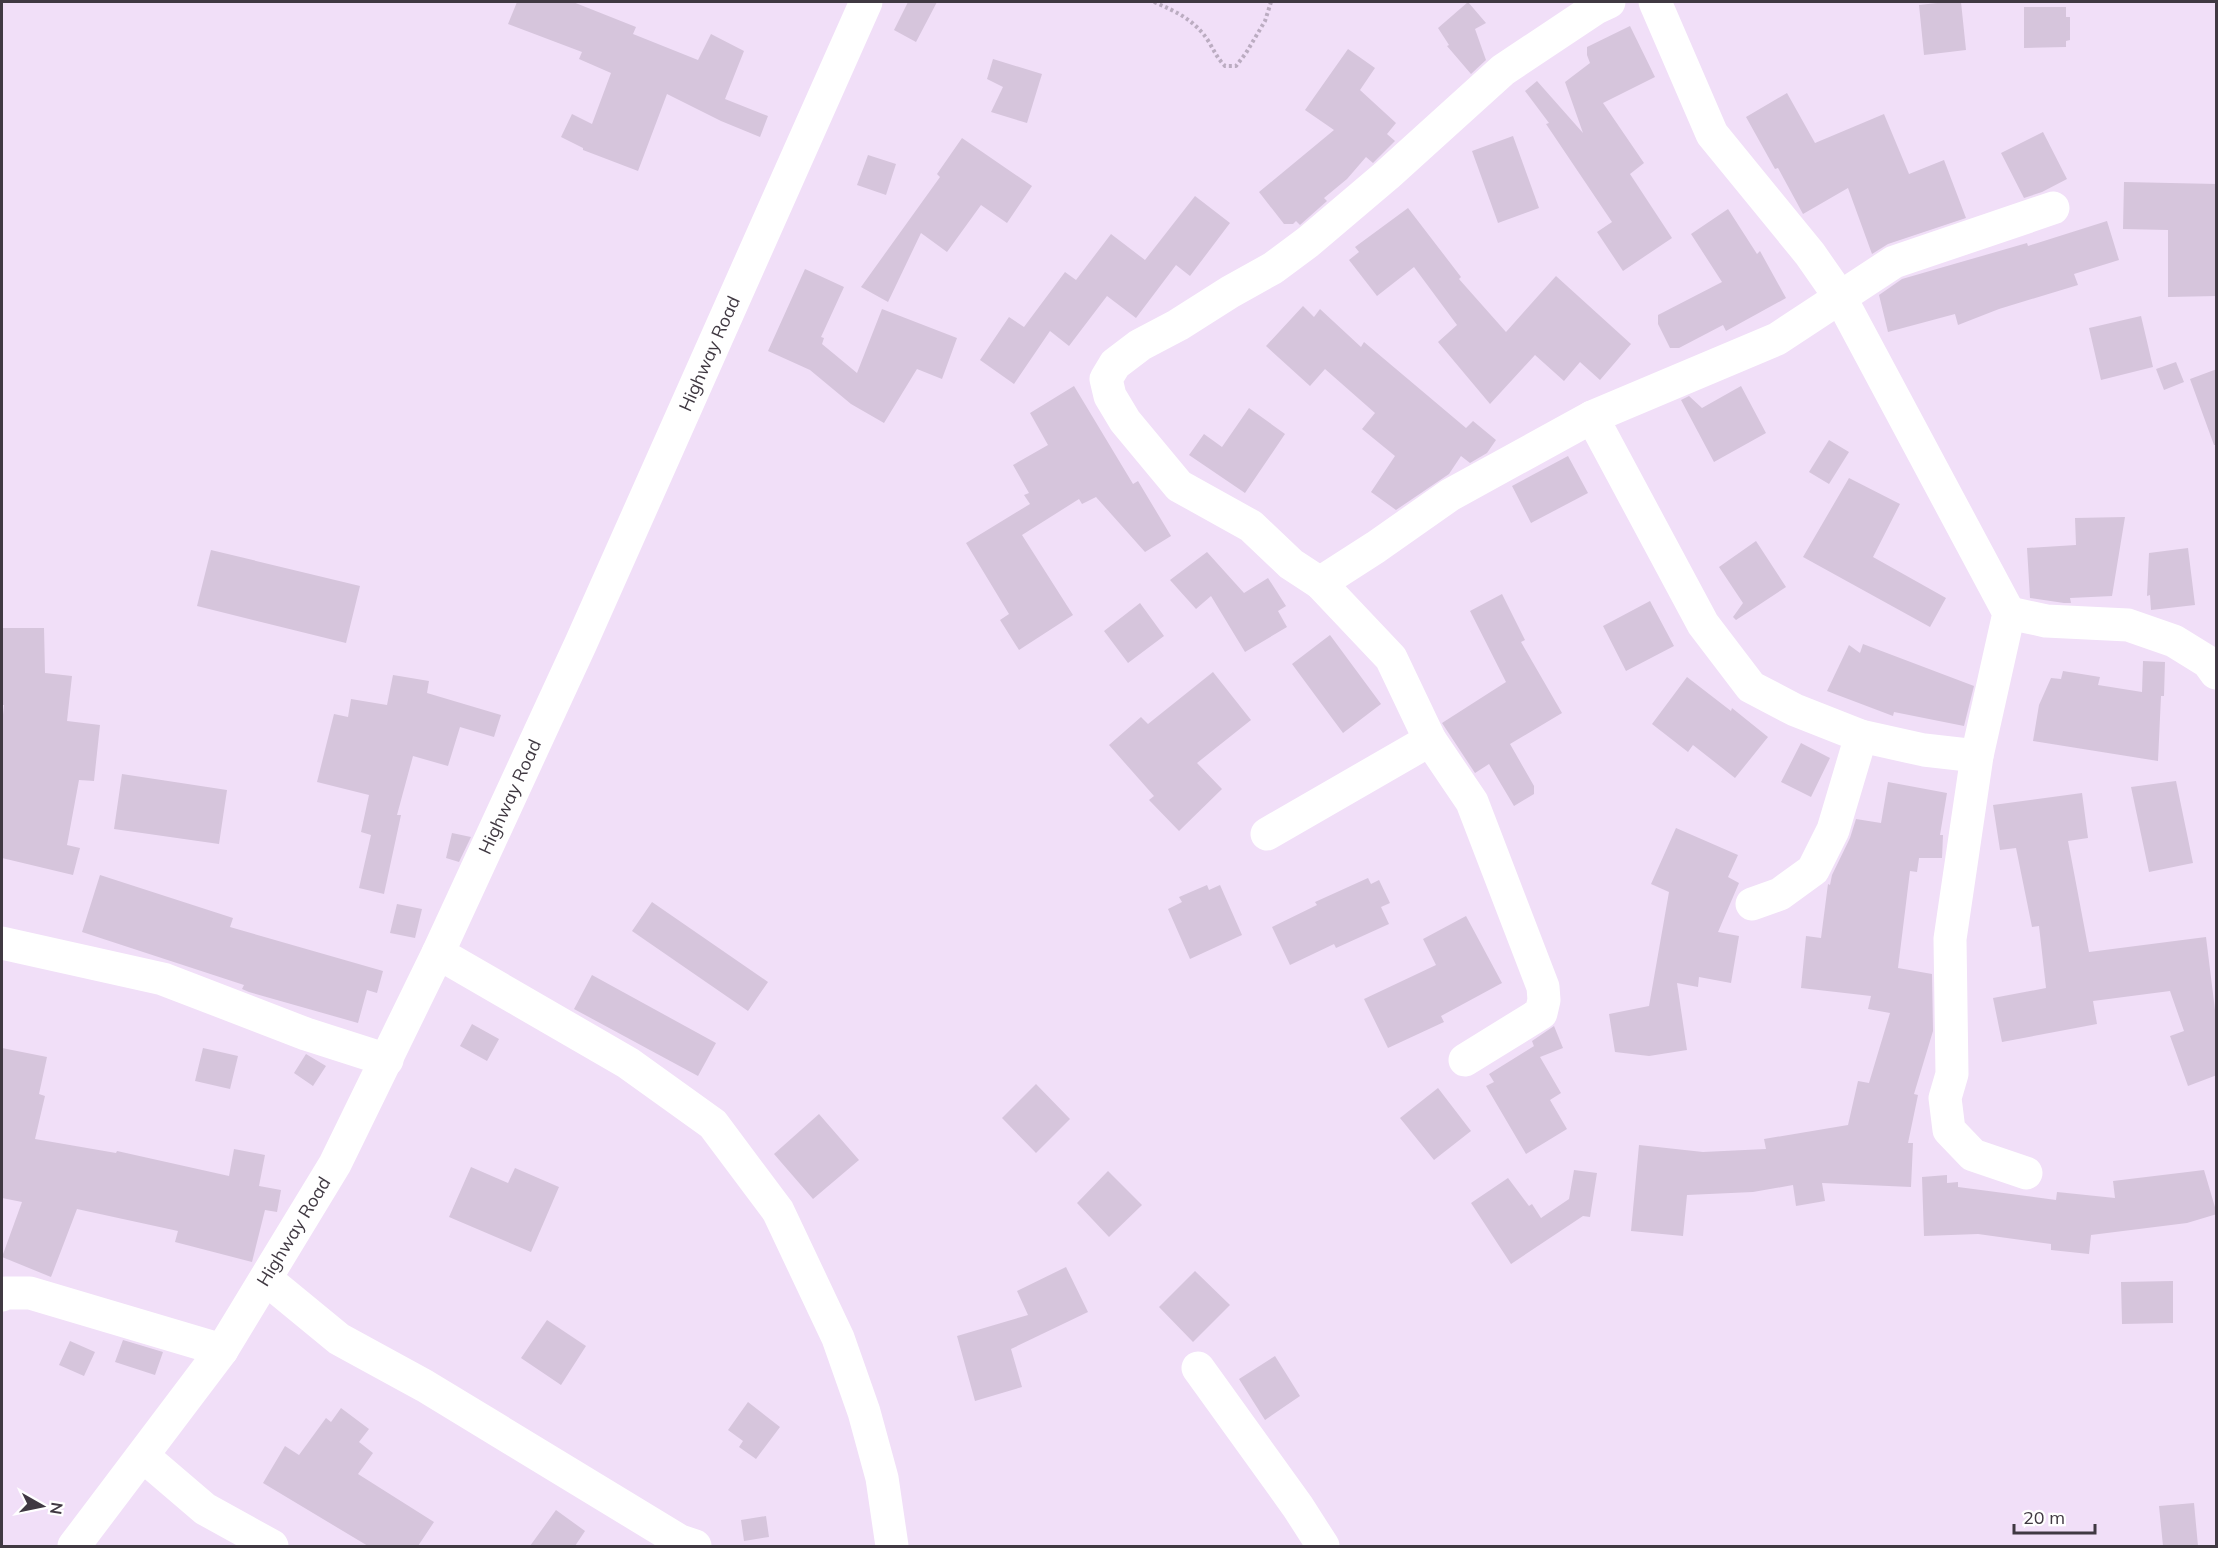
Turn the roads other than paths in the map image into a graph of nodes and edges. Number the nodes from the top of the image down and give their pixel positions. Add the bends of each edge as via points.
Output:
1 (866, 2) edge
2 (1609, 2) edge
3 (1655, 2) edge
4 (2053, 208) dead end
5 (1840, 297) junction
6 (1592, 417) junction
7 (1320, 583) junction
8 (2009, 612) junction
9 (2217, 673) edge
10 (1861, 736) junction
11 (1430, 740) junction
12 (1977, 756) junction
13 (1267, 834) dead end
14 (1752, 904) dead end
15 (2, 943) edge
16 (438, 953) junction
17 (387, 1059) junction
18 (1466, 1060) dead end
19 (2026, 1173) dead end
20 (266, 1279) junction
21 (2, 1295) edge
22 (222, 1350) junction
23 (1198, 1368) dead end
24 (143, 1456) junction
25 (683, 1545) edge
26 (74, 1546) edge
27 (272, 1546) edge
28 (892, 1546) edge
29 (1323, 1546) edge

1 - 16 street, Highway Road
2 - 7 street via 1503,70 1308,242 1273,268 1140,345 1116,364 1106,379 1110,396 1125,422 1179,486 1251,526 1291,564
3 - 5 street via 1712,134
4 - 5 street via 1894,262
5 - 6 street via 1777,339
5 - 8 street
6 - 7 street via 1450,495
6 - 10 street via 1703,624 1751,687 1795,710
7 - 11 street via 1391,658
8 - 9 street via 2046,621 2128,625 2174,641 2208,662
8 - 12 street
10 - 12 street via 1924,750
10 - 14 street via 1833,830 1813,870 1780,894
11 - 13 street
11 - 18 street via 1472,801 1543,987 1541,1013
12 - 19 street via 1950,939 1952,1074 1945,1098 1949,1130 1973,1155
15 - 17 street via 163,978 306,1034
16 - 17 street, Highway Road
16 - 28 street via 628,1063 713,1124 778,1211 838,1338 882,1478
17 - 20 street, Highway Road via 335,1164
20 - 22 street, Highway Road
20 - 25 street via 339,1339 425,1386
21 - 22 street via 30,1293
22 - 24 street, Highway Road
23 - 29 street
24 - 26 street, Highway Road
24 - 27 street via 205,1509

